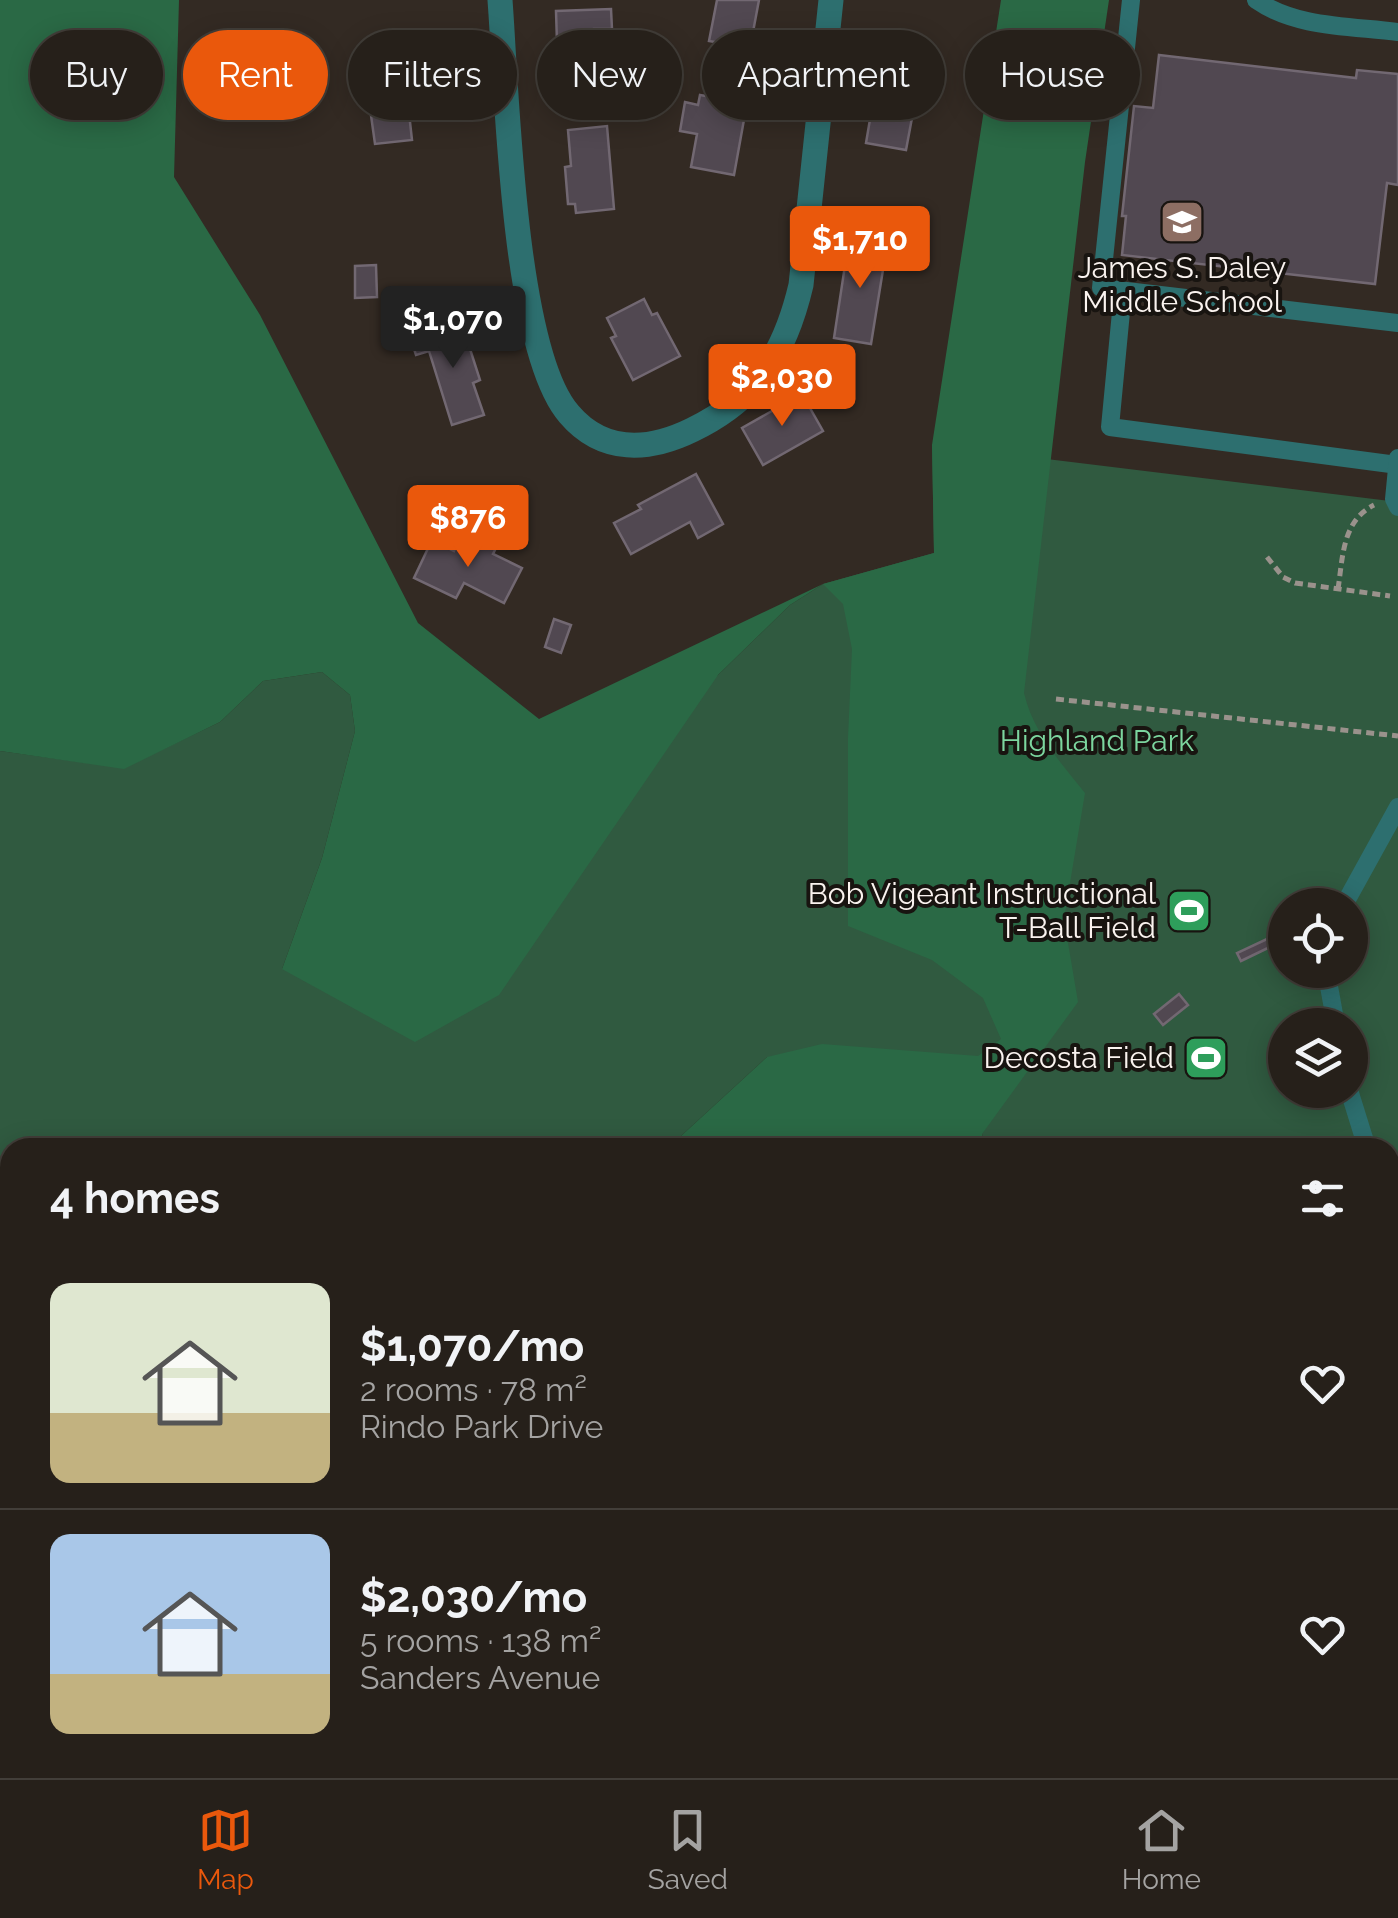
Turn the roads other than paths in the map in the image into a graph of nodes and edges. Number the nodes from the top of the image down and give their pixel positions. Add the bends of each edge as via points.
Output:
1 (500, 0) edge
2 (831, 0) edge
3 (1131, 0) edge
4 (1256, 0) edge
5 (1398, 32) edge
6 (1123, 291) junction
7 (1398, 324) edge
8 (1398, 463) edge
9 (1396, 500) edge
10 (1398, 807) edge
11 (1353, 888) edge
12 (1355, 1108) edge
13 (1365, 1138) edge

1 - 2 street via 529,311 545,372 568,414 600,440 632,448 668,442 713,420 772,364 791,327 802,285
3 - 6 lane via 1101,288
4 - 5 lane via 1303,21
6 - 7 lane
6 - 8 lane via 1110,428
8 - 9 lane
10 - 11 lane
12 - 13 lane

